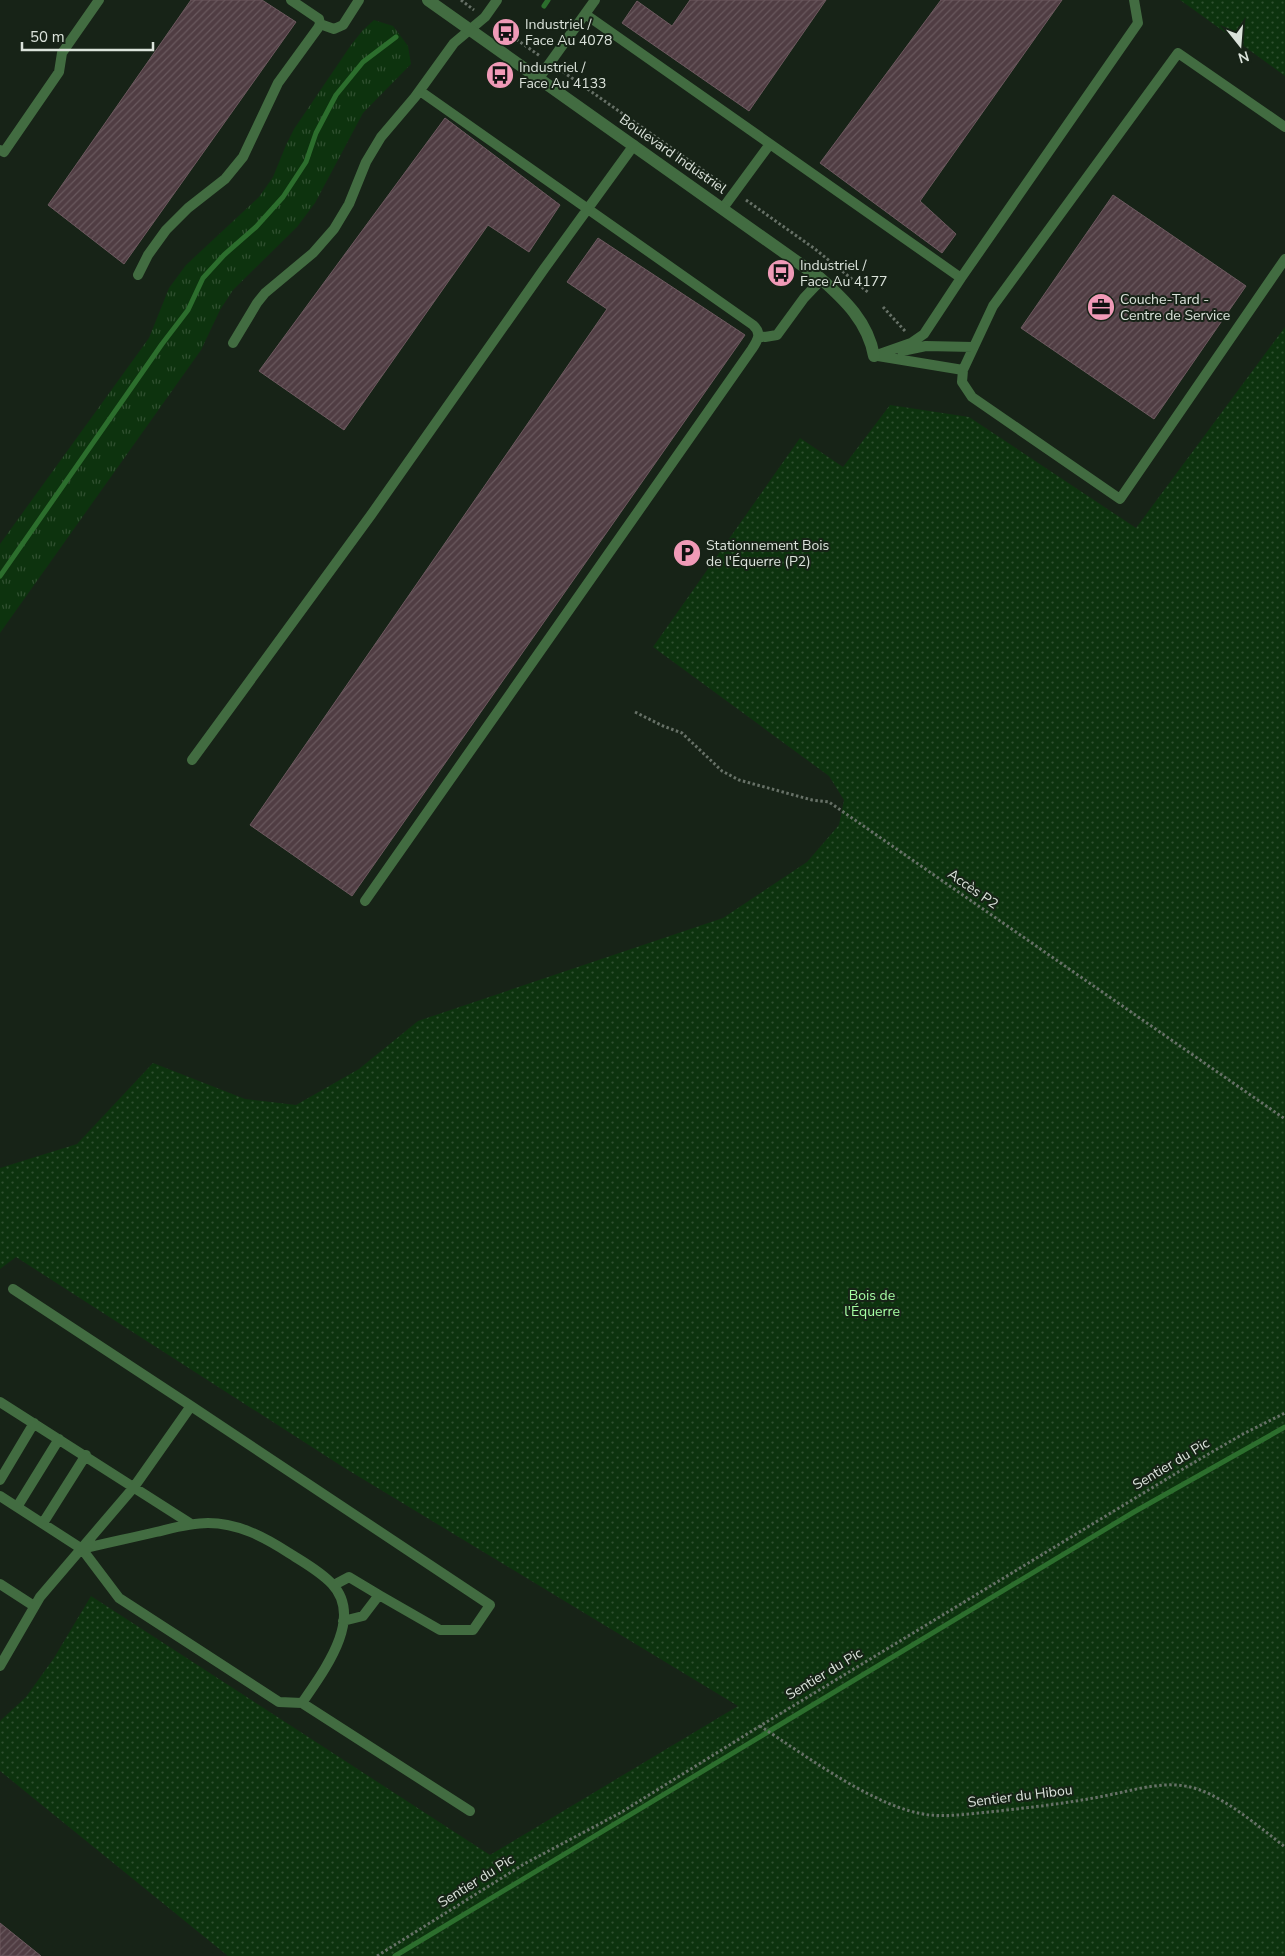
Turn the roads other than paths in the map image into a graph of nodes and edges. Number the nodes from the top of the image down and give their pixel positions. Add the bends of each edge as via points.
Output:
1 (99, 0) edge
2 (291, 0) edge
3 (359, 0) edge
4 (428, 0) edge
5 (497, 0) edge
6 (595, 0) edge
7 (1134, 0) edge
8 (585, 14) junction
9 (320, 24) junction
10 (470, 29) junction
11 (539, 78) junction
12 (420, 91) junction
13 (1285, 126) edge
14 (770, 144) junction
15 (634, 145) junction
16 (0, 150) edge
17 (723, 208) junction
18 (588, 209) junction
19 (1285, 259) edge
20 (138, 275) dead end
21 (961, 278) junction
22 (822, 279) junction
23 (759, 336) junction
24 (233, 343) dead end
25 (973, 347) junction
26 (874, 356) junction
27 (963, 370) junction
28 (192, 760) dead end
29 (365, 901) dead end
30 (13, 1289) dead end
31 (1, 1404) edge
32 (191, 1406) junction
33 (34, 1423) junction
34 (59, 1439) junction
35 (86, 1455) junction
36 (0, 1480) edge
37 (134, 1487) junction
38 (0, 1496) edge
39 (17, 1507) junction
40 (42, 1523) junction
41 (191, 1524) junction
42 (82, 1549) junction
43 (0, 1584) edge
44 (334, 1586) junction
45 (378, 1596) junction
46 (34, 1606) junction
47 (343, 1621) junction
48 (0, 1666) edge
49 (302, 1703) junction
50 (470, 1810) dead end

1 - 16 lane via 62,53 59,72 4,152
2 - 9 lane via 319,19
3 - 9 lane via 343,25 334,29
4 - 10 street, Boulevard Industriel
5 - 10 lane via 485,17
6 - 8 lane
7 - 21 lane via 1138,23
8 - 11 lane
8 - 14 lane
9 - 20 lane via 278,83 243,157 225,179 166,230
10 - 11 street, Boulevard Industriel
10 - 12 lane via 454,44
11 - 15 street, Boulevard Industriel
12 - 18 lane
12 - 24 lane via 373,150 334,229 313,253 257,303
13 - 25 lane via 1178,52 1001,293
14 - 17 lane
14 - 21 lane
15 - 17 street, Boulevard Industriel
15 - 18 lane
17 - 22 street, Boulevard Industriel
18 - 23 lane via 753,325
18 - 28 lane
19 - 27 lane via 1120,499 972,397 962,382
21 - 26 lane via 924,334 910,343
22 - 23 lane via 777,335
22 - 26 street, Boulevard Industriel via 843,298 859,319 870,338
23 - 29 lane
25 - 26 lane via 926,346
25 - 27 lane
26 - 27 lane
30 - 32 lane
31 - 33 lane
32 - 37 lane
32 - 45 lane via 490,1605 472,1630 440,1630
33 - 34 lane
33 - 36 lane
34 - 35 lane
34 - 39 lane
35 - 37 lane
35 - 40 lane
37 - 41 lane
37 - 42 lane
38 - 39 lane
39 - 40 lane
40 - 42 lane
41 - 42 lane
41 - 44 lane via 223,1524 252,1532 278,1546
42 - 46 lane
42 - 49 lane via 119,1598 278,1702
43 - 46 lane
44 - 45 lane via 349,1577
44 - 47 lane via 342,1604
45 - 47 lane via 363,1616
46 - 48 lane
47 - 49 lane via 336,1650
49 - 50 lane

